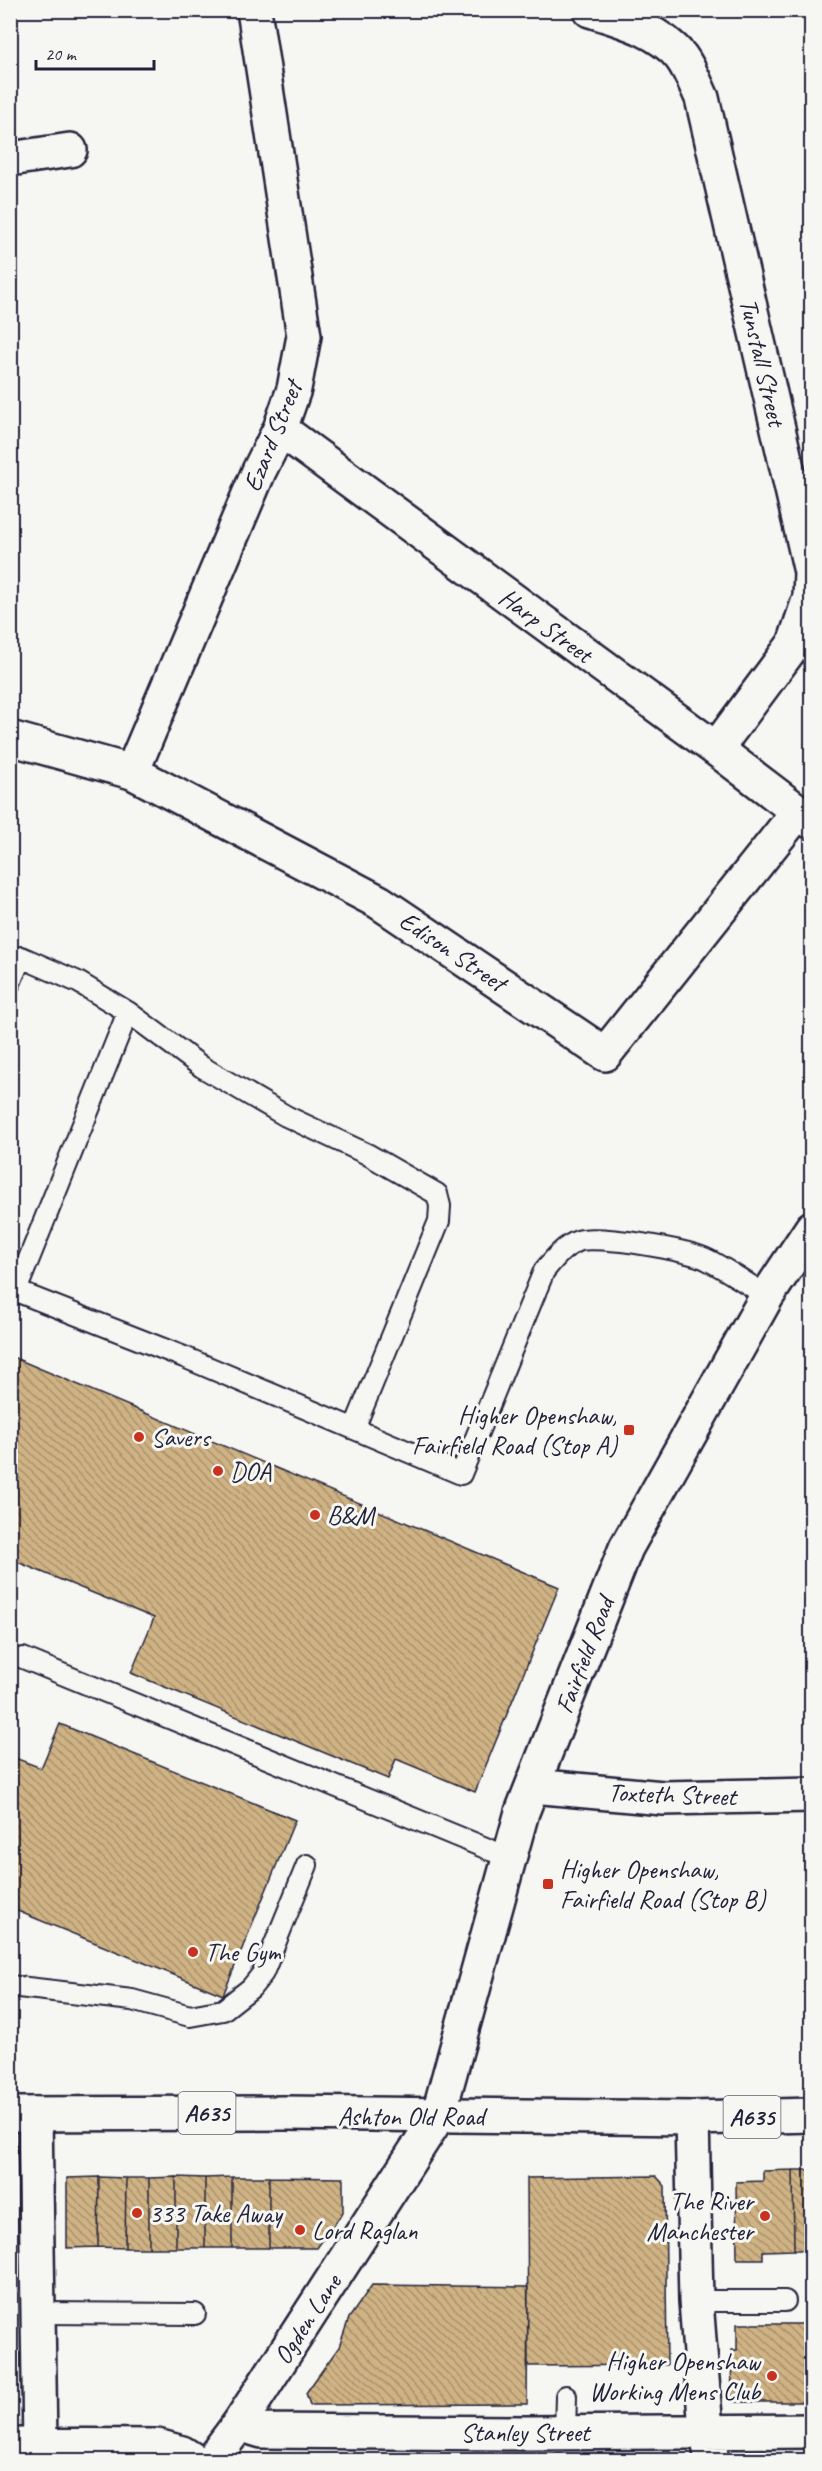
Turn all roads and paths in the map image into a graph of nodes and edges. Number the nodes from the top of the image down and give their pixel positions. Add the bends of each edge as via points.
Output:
1 (254, 10) edge
2 (590, 10) edge
3 (70, 150) dead end
4 (10, 159) edge
5 (280, 429) junction
6 (10, 738) edge
7 (716, 749) junction
8 (132, 772) junction
9 (805, 817) edge
10 (16, 956) edge
11 (10, 983) edge
12 (128, 1012) junction
13 (812, 1228) edge
14 (767, 1296) junction
15 (354, 1429) junction
16 (23, 1658) dead end
17 (533, 1786) junction
18 (812, 1795) edge
19 (510, 1858) junction
20 (307, 1865) dead end
21 (10, 1986) edge
22 (23, 2114) edge
23 (812, 2115) edge
24 (438, 2116) junction
25 (692, 2118) junction
26 (696, 2301) junction
27 (784, 2301) dead end
28 (38, 2313) junction
29 (195, 2314) dead end
30 (566, 2396) dead end
31 (239, 2424) junction
32 (812, 2431) edge
33 (525, 2433) junction
34 (565, 2433) junction
35 (25, 2445) edge
36 (709, 2445) edge
37 (193, 2460) edge
38 (212, 2460) edge
39 (507, 2460) edge

1 - 5 main road, Ezard Street via 304,336 294,390
2 - 7 main road, Tunstall Street via 658,37 681,57 702,98 811,572 810,597 794,644
3 - 4 main road
5 - 7 main road, Harp Street
5 - 8 main road, Ezard Street
6 - 8 main road, Edison Street
7 - 9 main road, Harp Street
8 - 9 main road, Edison Street via 379,902 605,1054
10 - 11 lane
10 - 12 lane via 78,982
12 - 15 lane via 202,1067 286,1116 367,1154 437,1194 439,1221
12 - 15 lane via 16,1291
13 - 14 main road, Fairfield Road
14 - 15 lane via 706,1258 606,1239 581,1240 564,1248 544,1271 461,1474
14 - 17 main road, Fairfield Road via 626,1548
16 - 19 lane
17 - 18 main road, Toxteth Street via 663,1798
17 - 19 main road, Fairfield Road
19 - 24 main road, Fairfield Road
20 - 21 lane via 263,1973 223,2010 190,2016 132,2000
22 - 24 main road, Ashton Old Road / A635
22 - 28 main road
23 - 25 main road, Ashton Old Road / A635
24 - 25 main road, Ashton Old Road / A635
24 - 31 main road, Ogden Lane
25 - 26 main road
26 - 27 lane
26 - 36 main road
28 - 29 lane
28 - 35 main road
30 - 34 lane
31 - 33 main road, Stanley Street via 262,2431
31 - 38 main road, Ogden Lane
32 - 36 main road, Stanley Street
33 - 34 main road, Stanley Street
33 - 39 main road
34 - 36 main road, Stanley Street
35 - 37 main road via 157,2446

